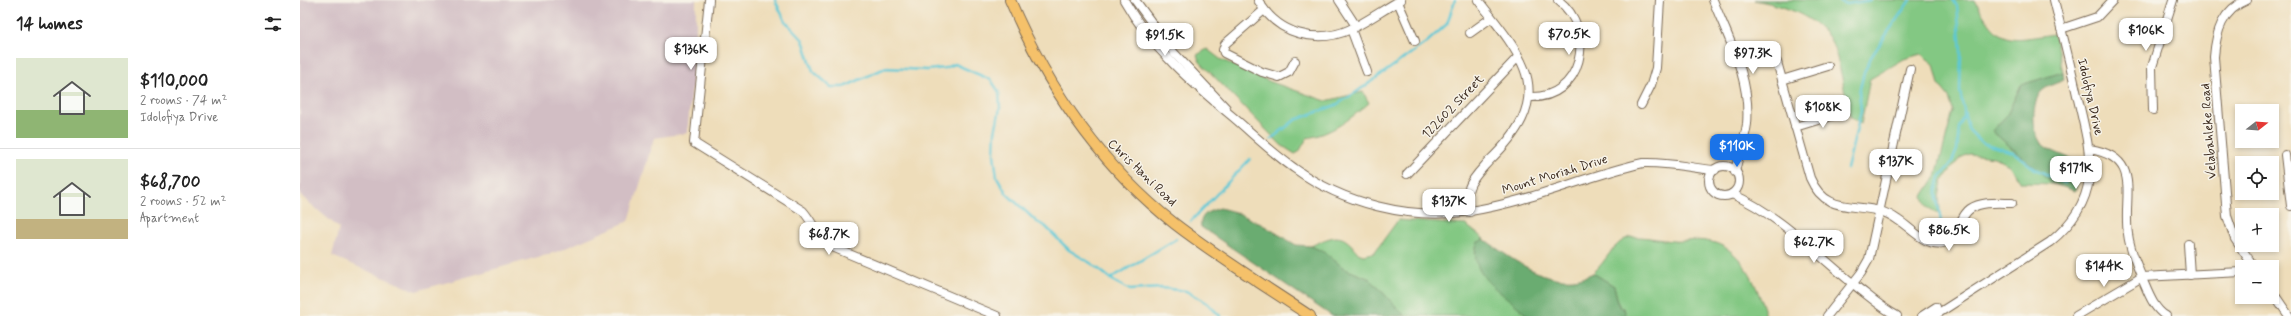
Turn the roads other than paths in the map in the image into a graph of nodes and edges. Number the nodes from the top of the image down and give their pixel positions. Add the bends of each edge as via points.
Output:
1 (709, 0) edge
2 (1010, 0) edge
3 (1124, 0) edge
4 (1135, 0) edge
5 (1258, 0) edge
6 (1339, 0) edge
7 (1478, 0) edge
8 (1558, 0) edge
9 (1660, 0) edge
10 (1713, 0) edge
11 (2054, 0) edge
12 (2113, 0) edge
13 (2173, 0) edge
14 (2247, 0) edge
15 (1400, 1) edge
16 (1264, 10) junction
17 (1491, 18) junction
18 (1354, 28) junction
19 (2061, 29) junction
20 (1470, 34) dead end
21 (1416, 41) dead end
22 (1518, 57) junction
23 (1295, 60) dead end
24 (1777, 62) dead end
25 (1828, 66) dead end
26 (1910, 69) dead end
27 (1367, 72) dead end
28 (1782, 80) junction
29 (1529, 97) junction
30 (1641, 105) dead end
31 (2153, 110) dead end
32 (1844, 112) dead end
33 (1233, 117) junction
34 (1795, 127) junction
35 (2090, 149) junction
36 (1738, 154) junction
37 (2285, 155) dead end
38 (1696, 168) junction
39 (1719, 168) junction
40 (1735, 172) junction
41 (1407, 174) dead end
42 (1710, 181) junction
43 (1738, 186) junction
44 (1732, 194) junction
45 (1752, 202) junction
46 (2012, 203) dead end
47 (2291, 206) edge
48 (1881, 210) junction
49 (1470, 212) junction
50 (2188, 244) dead end
51 (2249, 260) edge
52 (2235, 272) edge
53 (2190, 275) junction
54 (2142, 277) junction
55 (1854, 284) junction
56 (2279, 301) edge
57 (1889, 313) edge
58 (2163, 315) edge
59 (997, 316) edge
60 (1310, 316) edge
61 (1828, 316) edge
62 (1897, 316) edge
63 (1922, 316) edge
64 (1934, 316) edge
65 (2076, 316) edge
66 (2289, 316) edge

1 - 59 street via 694,143 803,211 811,219 822,240 830,246
2 - 60 main road, Chris Hani Road via 1044,72 1074,118 1121,174 1175,224
3 - 33 street, Mount Moriah Drive via 1166,57 1200,91
4 - 33 street, Mount Moriah Drive via 1174,52
5 - 16 street
6 - 18 street
7 - 17 street
8 - 29 street via 1572,15 1580,30 1581,52 1568,79 1554,94 1546,97
9 - 30 street via 1656,68
10 - 36 street via 1738,59 1747,94 1747,125
11 - 19 street, Idolofiya Drive
12 - 19 street via 2097,17
13 - 31 street via 2152,68
14 - 51 street, Velabahleke Road via 2234,7 2221,23 2216,37 2214,57 2227,216 2235,239
15 - 18 street
15 - 21 street
16 - 18 street via 1286,29 1305,36 1326,36
16 - 23 street via 1225,44 1224,53 1262,72 1280,77 1289,72
17 - 20 street
17 - 22 street
18 - 27 street
19 - 35 street, Idolofiya Drive
22 - 29 street via 1527,79
22 - 41 street, 122602 Street
24 - 28 street
25 - 28 street
26 - 48 street
28 - 34 street
29 - 49 street via 1522,122 1515,133 1469,186
32 - 34 street
33 - 49 street, Mount Moriah Drive via 1294,168 1343,194 1402,211
34 - 48 street via 1810,178 1818,193 1829,203
35 - 54 street via 2112,156 2123,167 2127,176 2127,232
35 - 64 street, Idolofiya Drive via 2088,185 2076,215 2065,230
36 - 39 street
36 - 40 street
37 - 47 street
38 - 39 street, Mount Moriah Drive
38 - 42 street
38 - 49 street, Mount Moriah Drive via 1666,162 1643,163
39 - 40 street, Mount Moriah Drive
39 - 42 street
40 - 43 street via 1738,176
42 - 44 street via 1715,193 1724,196
43 - 44 street
43 - 45 street
44 - 45 street
45 - 55 street via 1788,228
46 - 48 street via 1984,204 1970,209 1953,237 1938,244 1925,240
48 - 55 street via 1869,260
50 - 53 street
52 - 53 street
53 - 54 street
54 - 58 street via 2151,299
54 - 65 street
55 - 57 street
55 - 61 street
56 - 66 street
57 - 62 street
63 - 64 street, Idolofiya Drive via 1936,307

